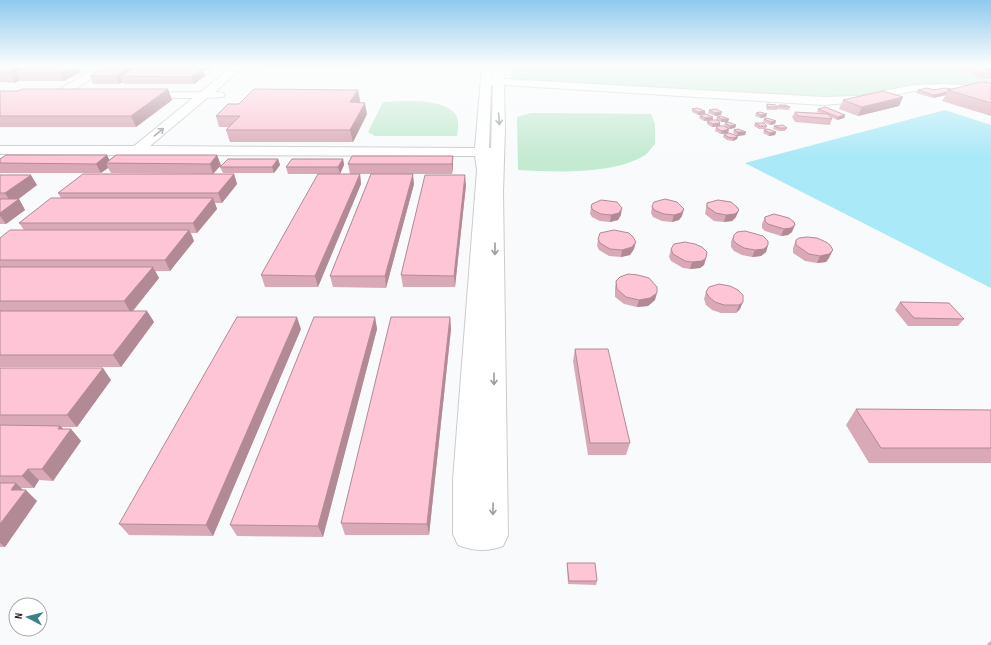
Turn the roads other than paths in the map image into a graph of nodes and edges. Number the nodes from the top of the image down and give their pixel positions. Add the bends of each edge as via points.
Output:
1 (203, 96) edge
2 (218, 96) edge
3 (491, 96) edge
4 (763, 96) edge
5 (873, 96) edge
6 (0, 150) edge
7 (142, 154) junction
8 (490, 155) junction
9 (0, 157) edge

7 -> 1 street
2 - 7 street
3 - 8 street
4 - 5 street via 823,101
6 - 7 street
7 - 8 street
7 - 9 street
8 -> 8 street via 495,192 492,535 469,534 468,480 484,170

